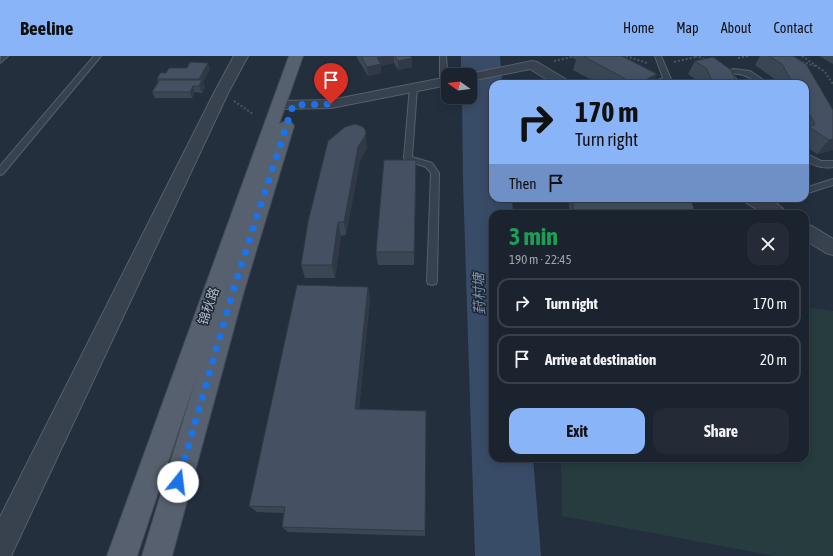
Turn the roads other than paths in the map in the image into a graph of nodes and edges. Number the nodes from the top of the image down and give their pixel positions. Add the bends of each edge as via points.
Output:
1 (5, 56) edge
2 (98, 56) edge
3 (241, 56) edge
4 (296, 56) edge
5 (310, 56) edge
6 (444, 56) edge
7 (658, 56) edge
8 (0, 61) edge
9 (532, 61) edge
10 (445, 68) edge
11 (477, 76) edge
12 (558, 80) edge
13 (668, 80) edge
14 (733, 80) edge
15 (759, 80) edge
16 (441, 83) edge
17 (412, 88) junction
18 (285, 105) junction
19 (809, 159) edge
20 (833, 164) edge
21 (1, 169) edge
22 (833, 182) edge
23 (809, 190) edge
24 (759, 202) edge
25 (772, 210) edge
26 (809, 233) edge
27 (833, 248) edge
28 (432, 281) dead end
29 (0, 547) edge
30 (122, 556) edge
31 (157, 556) edge

1 - 8 lane
2 - 21 lane
3 - 29 street
4 - 18 main road, 锦秋路
5 - 18 main road, 锦秋路
6 - 10 lane
7 - 13 lane
9 - 11 street via 504,71
9 - 12 street
14 - 15 lane via 726,72 746,71
16 - 17 street
17 - 18 street via 331,104
17 - 28 lane via 408,158 429,165 435,173
18 - 30 main road, 锦秋路
18 - 31 main road, 锦秋路
19 - 20 lane via 821,165
22 - 23 lane
24 - 25 street
26 - 27 street

